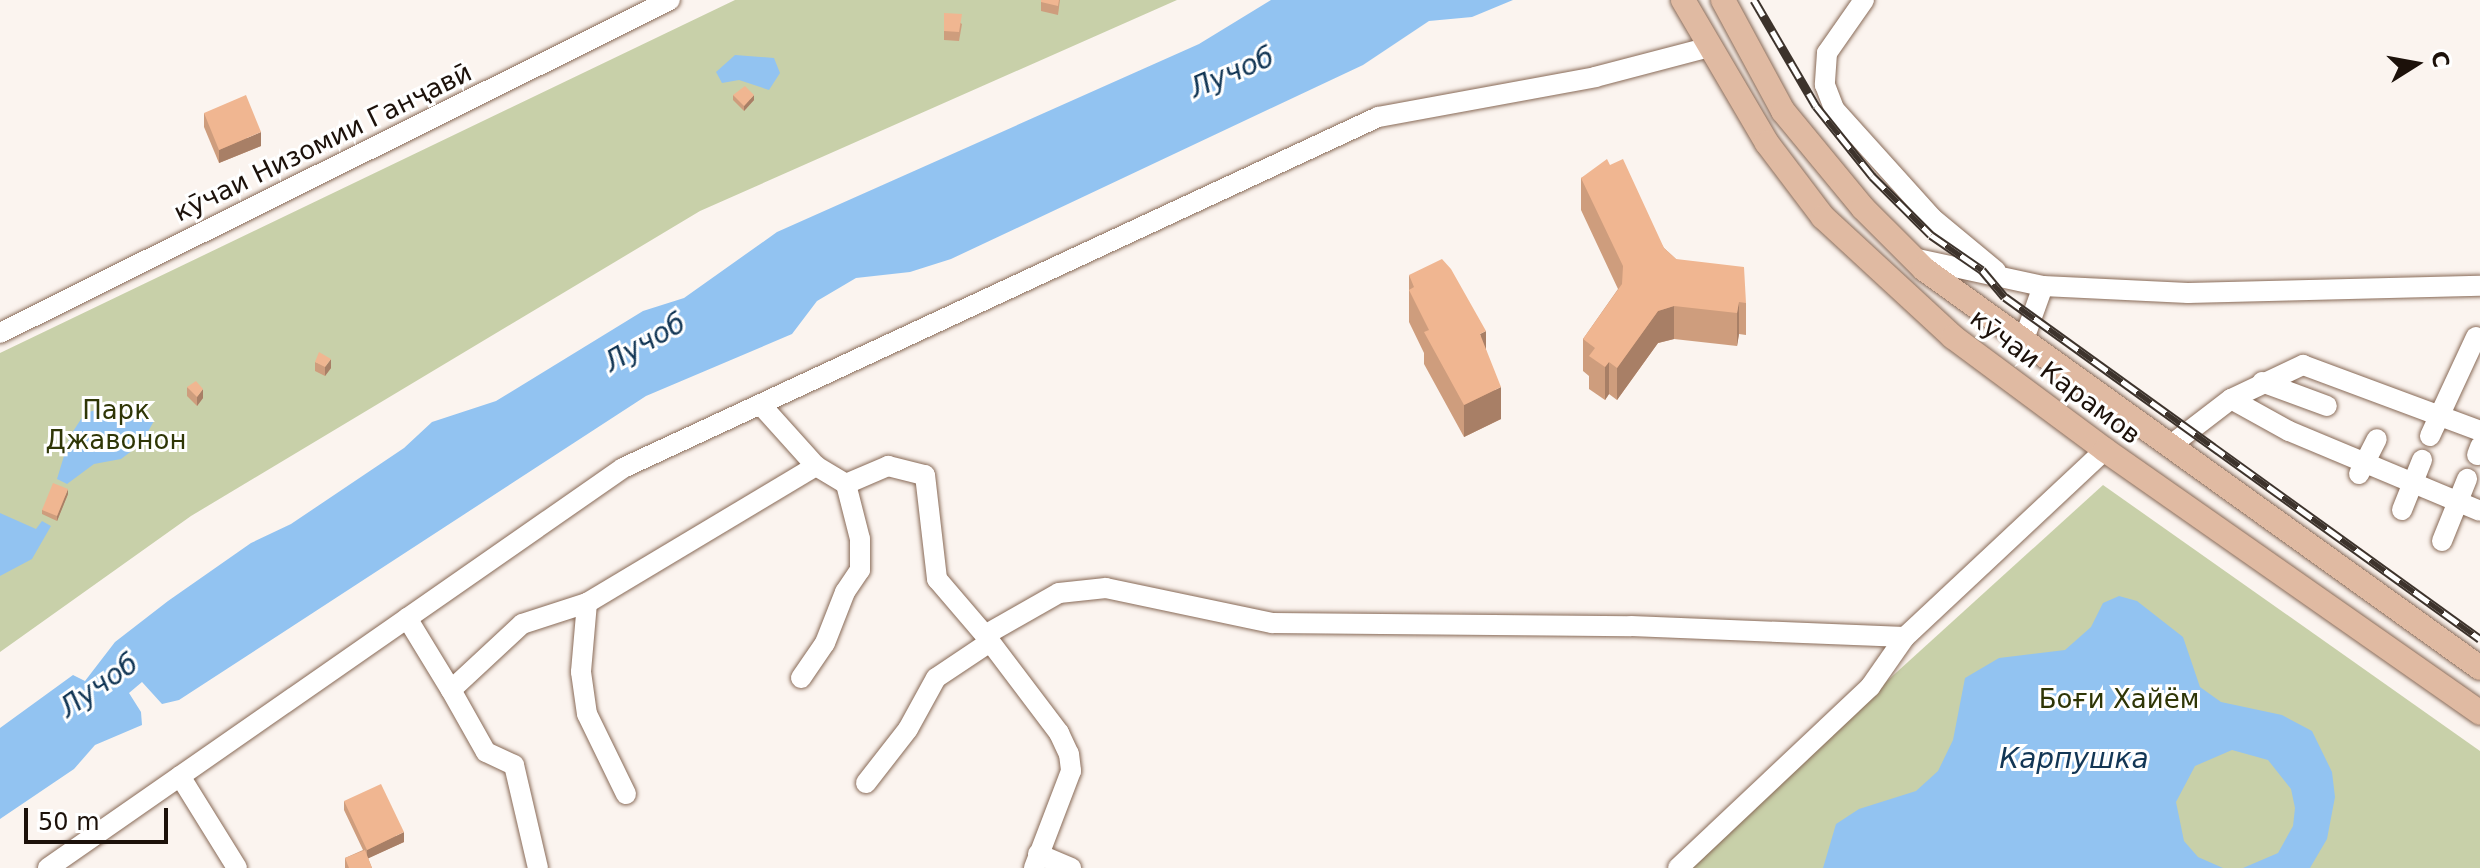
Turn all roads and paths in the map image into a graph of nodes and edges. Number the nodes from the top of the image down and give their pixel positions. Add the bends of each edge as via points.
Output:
1 (670, 0) edge
2 (1683, 0) edge
3 (1723, 0) edge
4 (1864, 0) edge
5 (1709, 47) junction
6 (1913, 258) junction
7 (2006, 279) junction
8 (2043, 286) junction
9 (2480, 286) edge
10 (0, 333) edge
11 (2476, 337) dead end
12 (2023, 342) junction
13 (2262, 382) junction
14 (2231, 399) junction
15 (761, 405) junction
16 (2327, 406) dead end
17 (2439, 416) junction
18 (2480, 431) edge
19 (2430, 436) dead end
20 (2377, 439) dead end
21 (2171, 445) junction
22 (2105, 450) junction
23 (2422, 460) dead end
24 (816, 466) junction
25 (2361, 469) junction
26 (2467, 479) dead end
27 (846, 484) junction
28 (2414, 484) junction
29 (2457, 502) junction
30 (2402, 510) dead end
31 (2480, 511) edge
32 (2292, 532) junction
33 (2442, 541) dead end
34 (2268, 562) junction
35 (587, 603) junction
36 (407, 618) junction
37 (1905, 637) junction
38 (988, 639) junction
39 (2480, 668) edge
40 (801, 678) dead end
41 (451, 690) junction
42 (2480, 713) edge
43 (180, 776) junction
44 (866, 783) dead end
45 (626, 794) dead end
46 (1036, 861) edge
47 (48, 868) edge
48 (237, 868) edge
49 (538, 868) edge
50 (1071, 868) edge
51 (1678, 868) edge

1 - 10 street, кӯчаи Низомии Ганҷавӣ
2 - 5 main road, кӯчаи Карамов
3 - 6 main road, кӯчаи Карамов via 1783,111 1863,208
4 - 7 street via 1827,53 1825,85 1834,109 1932,218
5 - 15 street via 1595,77 1378,117
5 - 22 main road, кӯчаи Карамов via 1767,143 1823,217 1953,337
6 - 7 street
6 - 12 main road, кӯчаи Карамов
7 - 8 street
8 - 9 street via 2188,293
8 - 12 street
11 - 17 street
12 - 21 main road, кӯчаи Карамов
13 - 14 street
13 - 16 street
13 - 17 street via 2303,365
14 - 21 street
14 - 25 street
15 - 24 street
15 - 36 street via 623,468
17 - 18 street
17 - 19 street
20 - 25 street
21 - 32 main road, кӯчаи Карамов
22 - 34 main road, кӯчаи Карамов
22 - 37 street
23 - 28 street
24 - 27 street
24 - 35 street
25 - 28 street
26 - 29 street
27 - 38 street via 888,466 925,475 937,579
27 - 40 street via 860,539 860,570 845,592 825,643
28 - 29 street
28 - 30 street
29 - 31 street
29 - 33 street
32 - 34 main road
32 - 39 main road, кӯчаи Карамов
34 - 42 main road, кӯчаи Карамов
35 - 41 street via 522,624
35 - 45 street via 581,672 587,714
36 - 41 street
36 - 43 street
37 - 38 street via 1631,626 1272,623 1106,588 1059,593
37 - 51 street via 1870,687
38 - 44 street via 936,678 908,729
38 - 46 street via 1069,754 1071,771
41 - 49 street via 486,752 514,765
43 - 47 street
43 - 48 street
46 - 50 street

